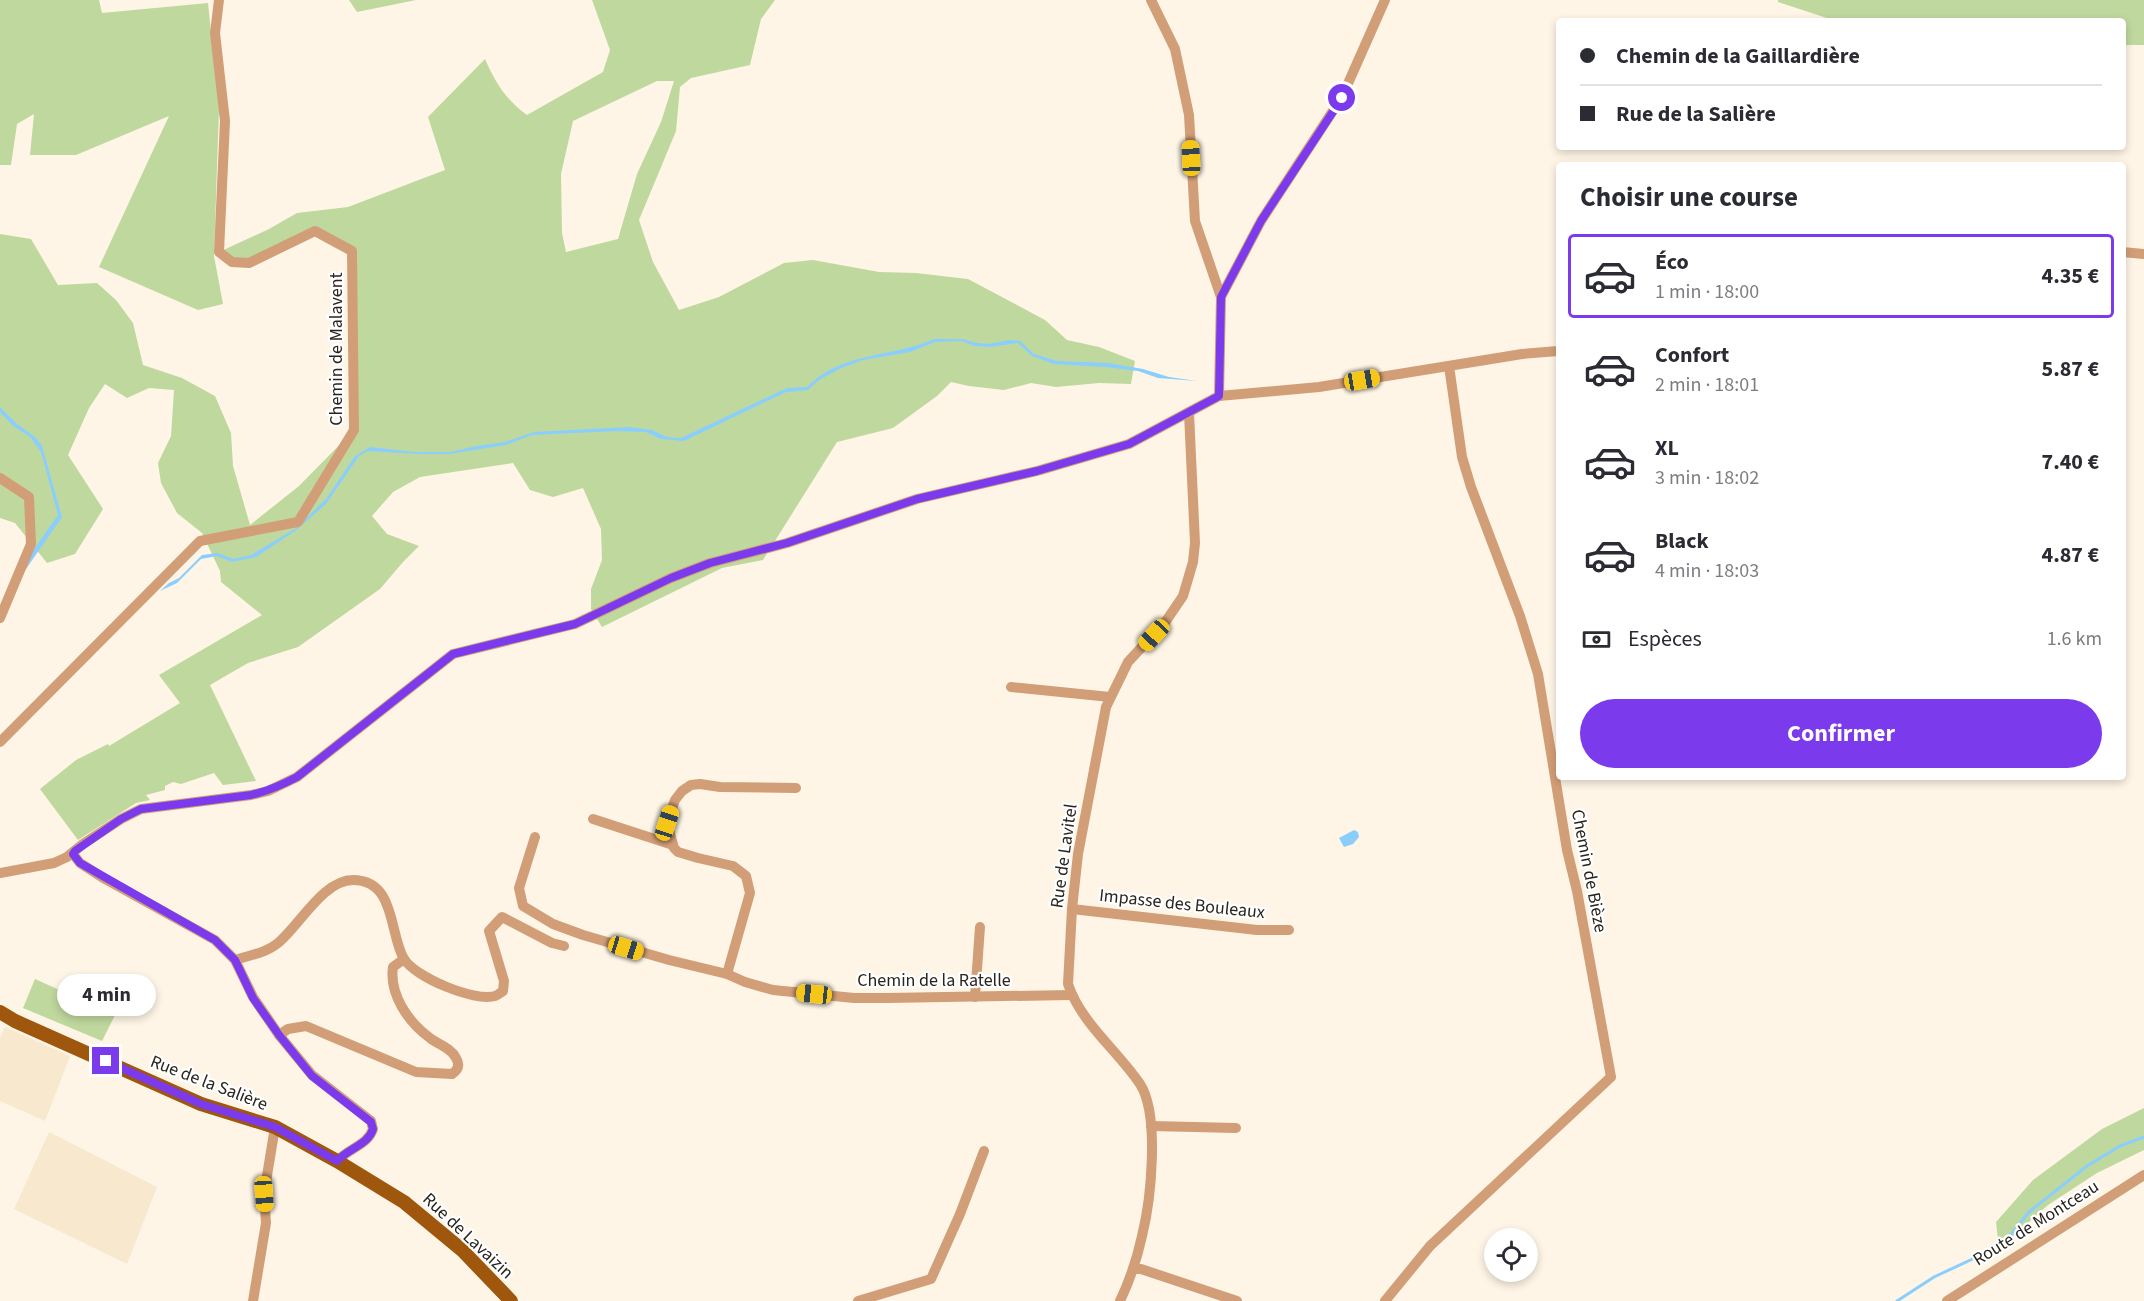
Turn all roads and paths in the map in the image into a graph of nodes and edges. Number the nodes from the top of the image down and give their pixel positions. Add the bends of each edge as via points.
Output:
1 (219, 0) edge
2 (1151, 0) edge
3 (1385, 0) edge
4 (2126, 252) edge
5 (2144, 254) edge
6 (1221, 297) junction
7 (1556, 351) edge
8 (1449, 366) junction
9 (1219, 396) junction
10 (1189, 413) junction
11 (0, 478) edge
12 (0, 618) edge
13 (1011, 687) dead end
14 (1110, 697) junction
15 (0, 742) edge
16 (796, 789) dead end
17 (593, 819) dead end
18 (536, 837) dead end
19 (673, 845) junction
20 (73, 854) junction
21 (0, 873) edge
22 (1072, 909) junction
23 (980, 927) dead end
24 (1289, 930) dead end
25 (564, 946) dead end
26 (235, 960) junction
27 (404, 960) junction
28 (727, 974) junction
29 (1071, 995) junction
30 (975, 997) junction
31 (0, 1012) edge
32 (279, 1035) junction
33 (1151, 1126) junction
34 (275, 1127) junction
35 (1236, 1128) dead end
36 (984, 1151) dead end
37 (337, 1161) junction
38 (2144, 1175) edge
39 (1134, 1269) junction
40 (253, 1301) edge
41 (511, 1301) edge
42 (858, 1301) edge
43 (1120, 1301) edge
44 (1237, 1301) edge
45 (1385, 1301) edge
46 (1947, 1301) edge

1 - 15 street, Chemin de Malavent via 215,33 225,121 219,252 232,262 249,263 315,231 352,251 354,430 298,522 200,541
2 - 6 street via 1175,49 1189,115 1195,221
3 - 6 street via 1342,98 1261,221
4 - 5 street
6 - 9 street
7 - 8 street
8 - 9 street via 1319,387
8 - 45 street, Chemin de Bièze via 1462,457 1538,674 1611,1077 1430,1246
9 - 10 street
10 - 14 street, Rue de Lavitel via 1193,562 1183,596 1128,662
10 - 20 street via 1129,444 1037,471 917,499 787,543 710,563 575,624 453,654 290,781 251,795 141,809
11 - 12 street via 29,497 31,544
13 - 14 street
14 - 22 street, Rue de Lavitel via 1078,854
16 - 19 street via 691,785 675,800 667,823
17 - 19 street
18 - 28 street, Chemin de la Ratelle via 519,888 523,906 553,924 583,935
19 - 28 street via 678,852 733,866 749,882 750,892
20 - 21 street via 54,863
20 - 26 street via 105,879 215,940
22 - 24 street, Impasse des Bouleaux via 1257,930
22 - 29 street, Rue de Lavitel via 1068,984
23 - 30 street
25 - 27 street via 502,917 489,930 504,981 503,991 494,996 447,988
26 - 27 street via 270,949 330,888 356,880 374,886 386,902
26 - 32 street via 253,998
27 - 32 street via 393,967 391,980 397,998 429,1038 456,1057 459,1064 452,1074 416,1072 306,1026
28 - 30 street, Chemin de la Ratelle via 773,990 854,998
29 - 30 street, Chemin de la Ratelle
29 - 33 street, Rue de Lavitel via 1141,1085
31 - 34 main road, Rue de la Salière via 201,1104
32 - 37 street via 312,1076 371,1122 373,1129 366,1141
33 - 35 street
33 - 39 street, Rue de Lavitel via 1148,1197
34 - 37 main road, Rue de Lavaizin
34 - 40 street
36 - 42 street via 932,1279
37 - 41 main road, Rue de Lavaizin via 404,1202 462,1250
38 - 46 street, Route de Montceau
39 - 43 street, Rue de Lavitel
39 - 44 street

